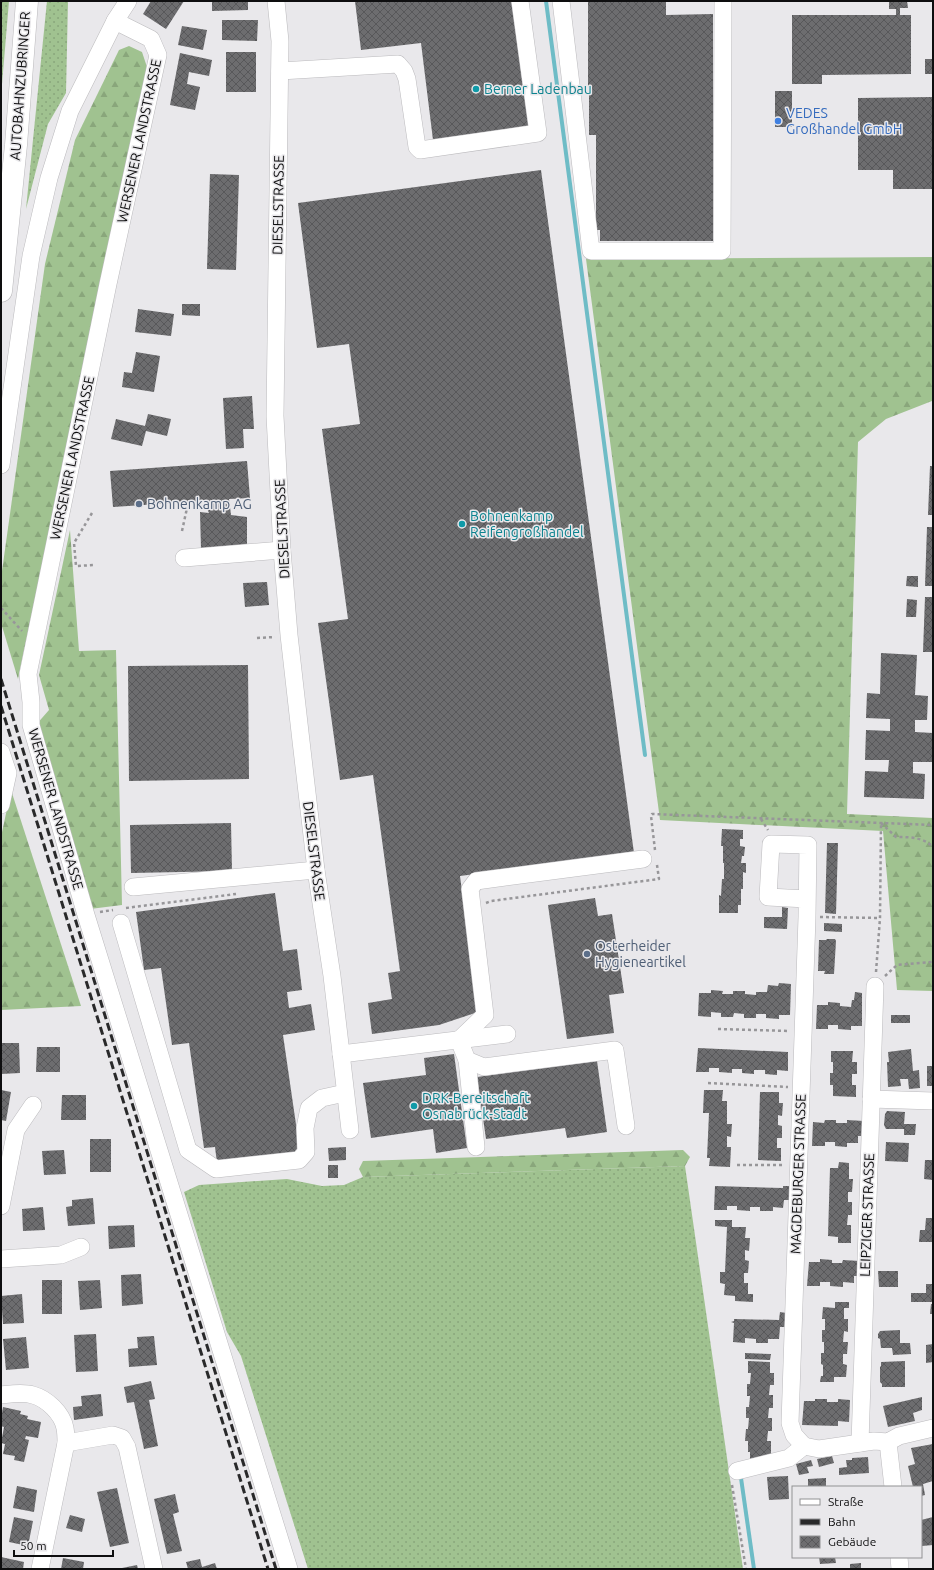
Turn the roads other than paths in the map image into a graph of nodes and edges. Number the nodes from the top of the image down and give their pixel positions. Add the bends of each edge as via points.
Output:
1 (27, 1) edge
2 (128, 1) edge
3 (276, 1) edge
4 (520, 1) edge
5 (561, 1) edge
6 (723, 1) edge
7 (115, 21) junction
8 (280, 71) junction
9 (1, 291) edge
10 (1, 466) edge
11 (282, 550) junction
12 (184, 558) dead end
13 (1, 752) edge
14 (1, 805) edge
15 (652, 859) road end
16 (316, 870) junction
17 (133, 887) dead end
18 (807, 899) dead end
19 (120, 914) road end
20 (875, 986) road end
21 (507, 1034) dead end
22 (459, 1040) junction
23 (341, 1054) junction
24 (467, 1060) junction
25 (346, 1093) junction
26 (871, 1100) junction
27 (933, 1101) edge
28 (33, 1105) dead end
29 (626, 1126) dead end
30 (350, 1130) dead end
31 (476, 1147) dead end
32 (1, 1206) edge
33 (81, 1247) dead end
34 (1, 1259) edge
35 (1, 1394) edge
36 (933, 1428) edge
37 (888, 1442) junction
38 (860, 1443) junction
39 (66, 1444) junction
40 (804, 1446) junction
41 (737, 1471) road end
42 (892, 1486) edge
43 (899, 1558) edge
44 (40, 1569) edge
45 (154, 1569) edge
46 (289, 1569) edge
47 (900, 1569) edge

1 - 9 highway, AUTOBAHNZUBRINGER
2 - 7 street
3 - 8 street, DIESELSTRASSE
4 - 8 street via 538,133 420,150 416,147 407,79 398,64
5 - 6 street via 591,251 722,251
7 - 10 street via 70,111 49,178 31,256
7 - 46 street, WERSENER LANDSTRASSE via 151,39 158,55 28,674 31,725 86,915
8 - 11 street, DIESELSTRASSE via 275,416
11 - 12 street
11 - 16 street, DIESELSTRASSE via 294,742
13 - 14 street via 8,773
15 - 22 street via 476,881 470,889 485,1015
16 - 17 street
16 - 23 street, DIESELSTRASSE
18 - 40 street, MAGDEBURGER STRASSE via 790,1423 794,1435
19 - 25 street via 188,1150 216,1169 299,1160 306,1152 305,1128 309,1108 322,1098
20 - 26 street, LEIPZIGER STRASSE
21 - 22 street
22 - 23 street
22 - 24 street
23 - 25 street, DIESELSTRASSE
24 - 29 street via 484,1067 615,1050
24 - 31 street
25 - 30 street, DIESELSTRASSE
26 - 27 street
26 - 38 street, LEIPZIGER STRASSE
28 - 32 street via 16,1130
33 - 34 street via 61,1254
35 - 39 street via 33,1395 47,1402 58,1412 65,1426
36 - 37 street via 899,1436
37 - 38 street
37 - 42 street
38 - 40 street via 819,1449
39 - 44 street
39 - 45 street via 114,1435 122,1438 127,1447
40 - 41 street via 788,1458
43 - 47 street

